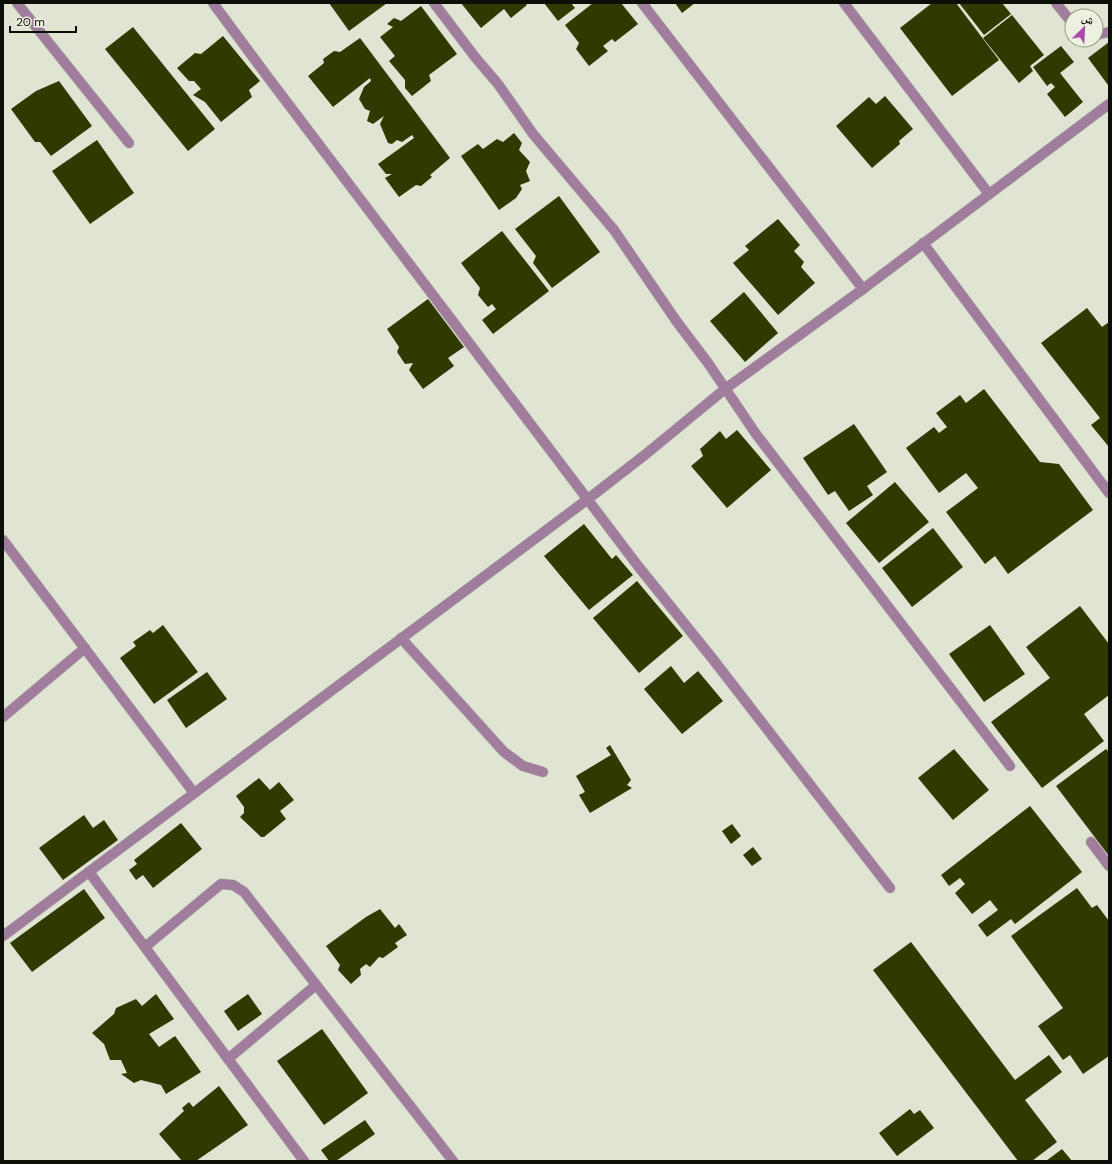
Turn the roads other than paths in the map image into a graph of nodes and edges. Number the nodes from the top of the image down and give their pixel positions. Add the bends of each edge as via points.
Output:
1 (17, 3) edge
2 (214, 3) edge
3 (434, 3) edge
4 (642, 3) edge
5 (844, 3) edge
6 (1056, 3) edge
7 (1064, 13) edge
8 (1109, 104) edge
9 (128, 143) dead end
10 (989, 194) junction
11 (923, 243) junction
12 (864, 289) junction
13 (725, 389) junction
14 (1109, 493) edge
15 (588, 499) junction
16 (3, 540) edge
17 (401, 638) junction
18 (84, 648) junction
19 (3, 717) edge
20 (1010, 766) dead end
21 (542, 772) dead end
22 (194, 793) junction
23 (1091, 842) dead end
24 (1109, 866) edge
25 (89, 872) junction
26 (890, 888) dead end
27 (3, 936) edge
28 (145, 947) junction
29 (316, 985) junction
30 (228, 1059) junction
31 (304, 1161) edge
32 (453, 1161) edge

1 - 9 street
2 - 15 street
3 - 13 street via 498,84 533,134 614,230
4 - 12 street
5 - 10 street
6 - 7 street
8 - 10 street
10 - 11 street
11 - 12 street
11 - 14 street
12 - 13 street
13 - 15 street
13 - 20 street via 756,434
15 - 17 street
15 - 26 street
16 - 18 street
17 - 21 street via 504,752 522,766
17 - 22 street
18 - 19 street
18 - 22 street
22 - 25 street
23 - 24 street
25 - 27 street
25 - 28 street
28 - 29 street via 221,884 233,885 244,892
28 - 30 street
29 - 30 street
29 - 32 street
30 - 31 street

